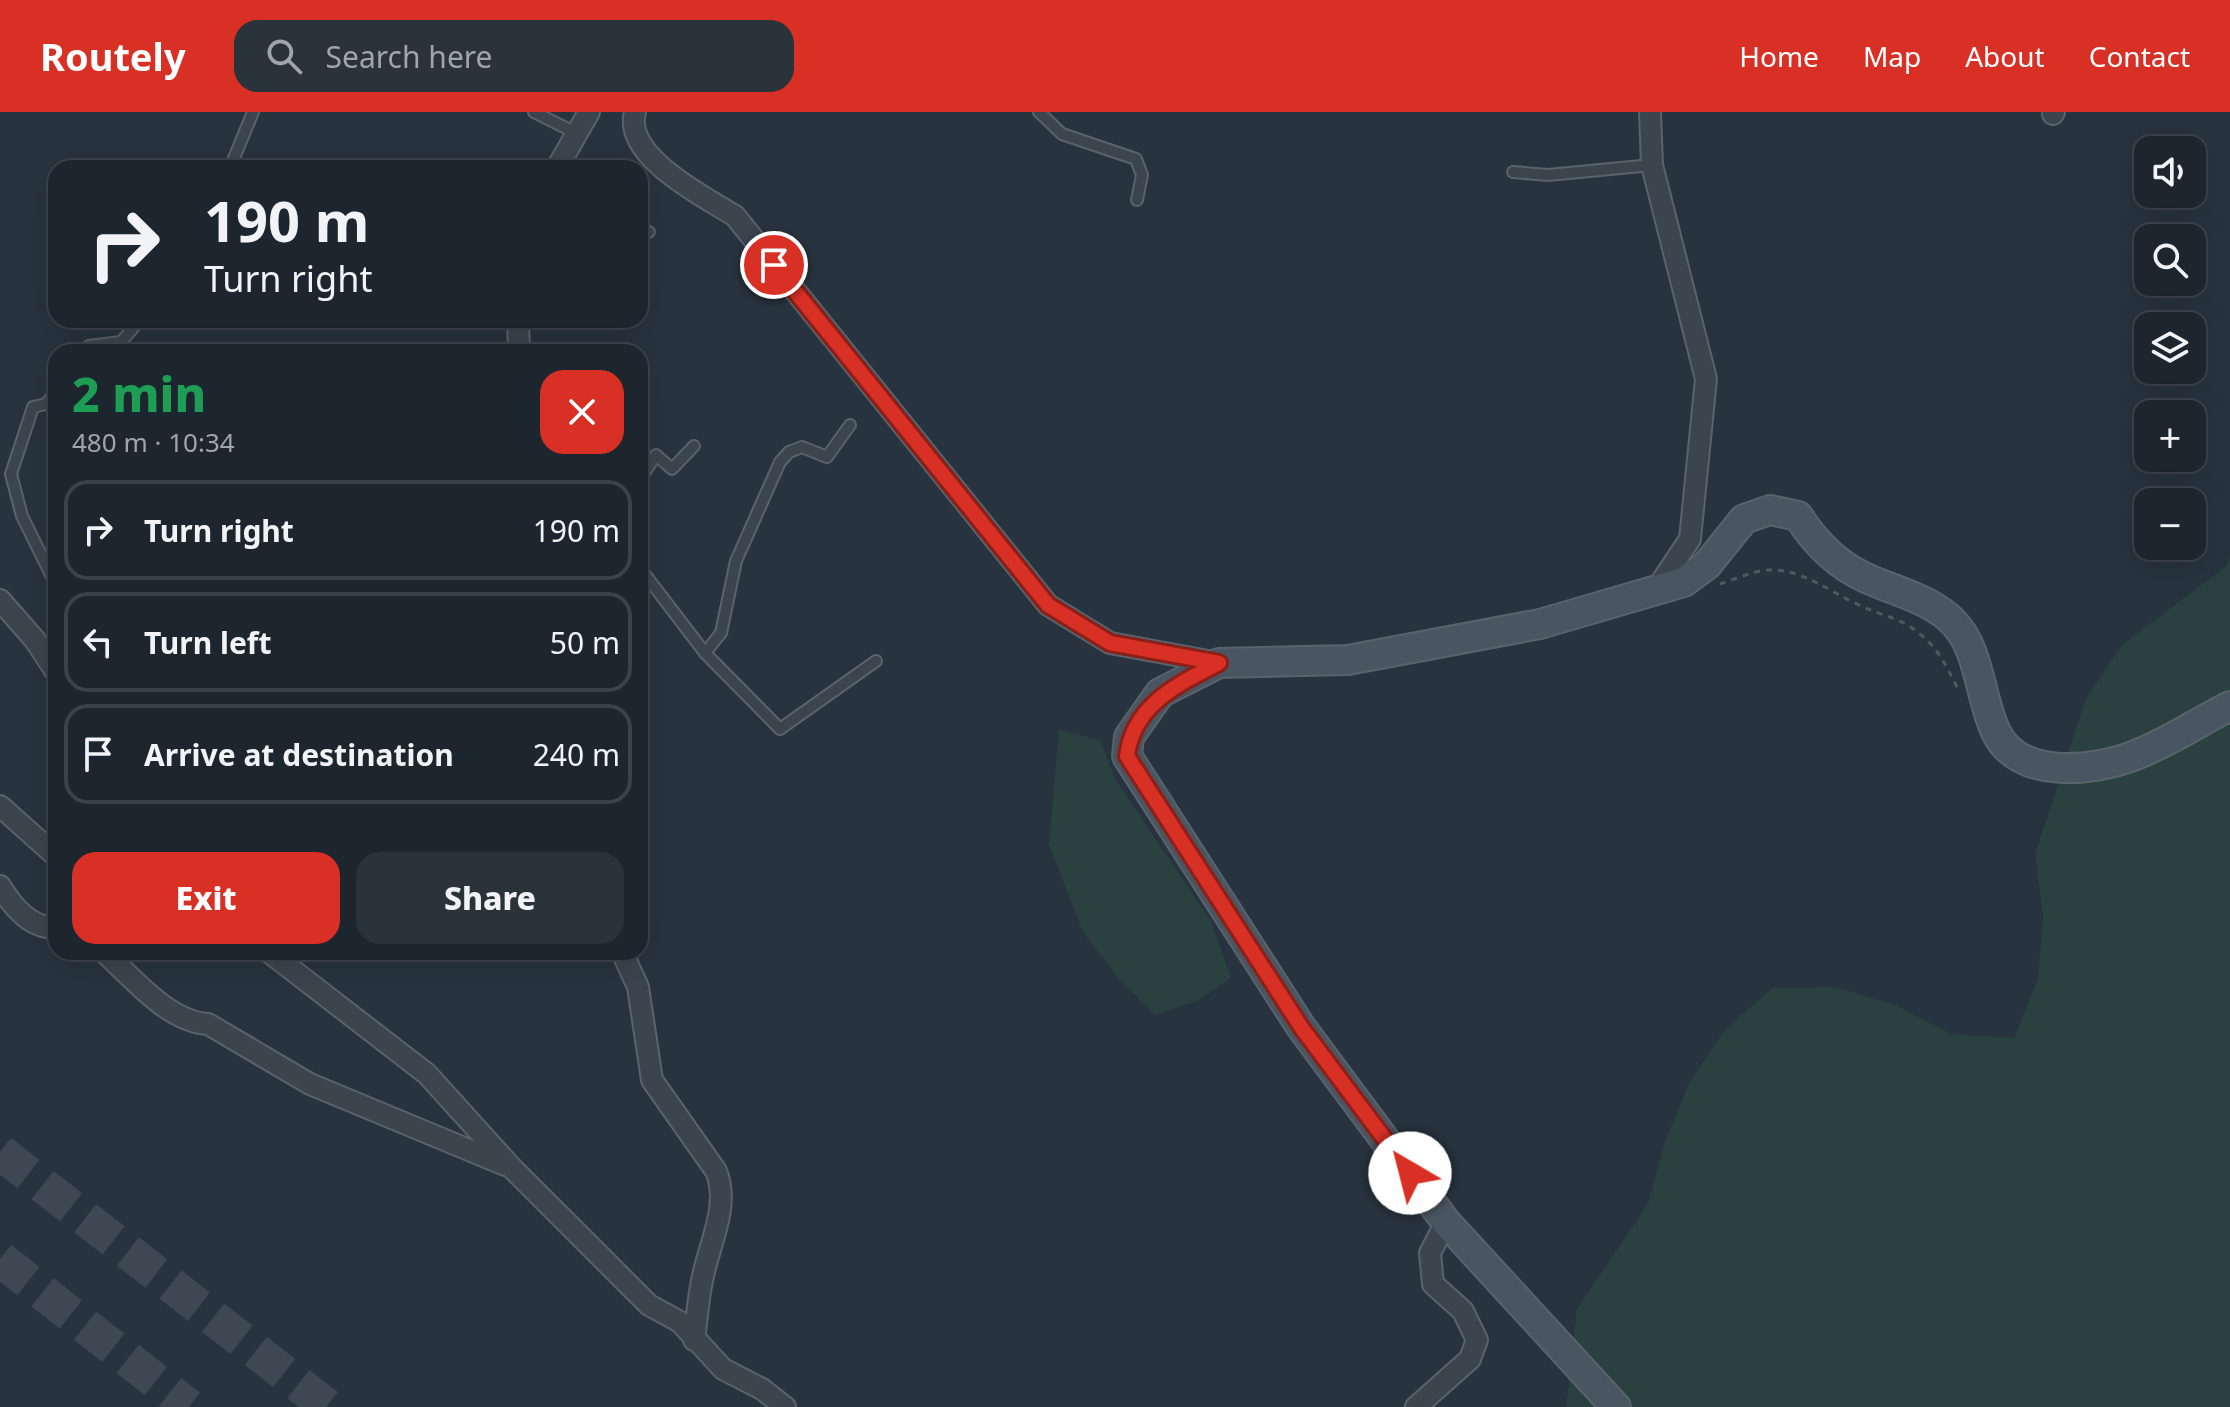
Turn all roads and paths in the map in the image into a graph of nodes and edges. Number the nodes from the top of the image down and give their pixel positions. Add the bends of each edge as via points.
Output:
1 (253, 112) edge
2 (534, 112) edge
3 (589, 112) edge
4 (635, 112) edge
5 (1039, 112) edge
6 (1650, 112) edge
7 (576, 133) junction
8 (233, 160) edge
9 (561, 160) edge
10 (1652, 165) junction
11 (1513, 172) dead end
12 (1137, 200) dead end
13 (133, 328) edge
14 (105, 344) edge
15 (48, 402) edge
16 (850, 425) dead end
17 (694, 446) dead end
18 (648, 467) edge
19 (48, 569) edge
20 (648, 578) edge
21 (1719, 584) dead end
22 (1656, 590) junction
23 (0, 600) edge
24 (705, 653) junction
25 (48, 660) edge
26 (876, 661) dead end
27 (1219, 663) junction
28 (1960, 694) dead end
29 (2230, 706) edge
30 (0, 806) edge
31 (48, 849) edge
32 (0, 886) edge
33 (48, 928) edge
34 (113, 960) edge
35 (279, 960) edge
36 (626, 960) edge
37 (512, 1168) junction
38 (1446, 1222) junction
39 (694, 1340) junction
40 (785, 1407) edge
41 (1416, 1407) edge
42 (1616, 1407) edge

1 - 8 lane
2 - 7 lane
3 - 7 street
4 - 27 street via 640,148 735,216 1048,605 1110,643
5 - 12 lane via 1062,134 1136,159 1142,175
6 - 10 street
7 - 9 street
10 - 11 lane via 1548,175
10 - 22 street via 1706,379 1690,539
13 - 14 lane via 121,342
15 - 19 lane via 33,407 27,417 11,474 22,516
16 - 24 lane via 827,457 802,447 780,462 736,561 721,633
17 - 18 lane via 672,469 656,455
20 - 24 lane
21 - 28 path via 1766,570 1814,580 1917,631 1942,657
22 - 27 street via 1540,624 1348,660
22 - 29 street via 1684,582 1707,565 1744,519 1770,510 1798,516 1813,539 1860,576 1936,608 1956,625 1969,647 1997,735 2024,762 2059,770 2131,757
23 - 25 street
24 - 26 lane via 780,729
27 - 38 street via 1160,693 1129,737 1127,756 1301,1027
30 - 31 street
32 - 33 street via 32,922
34 - 37 street via 159,1002 196,1023 208,1024 310,1084
35 - 37 street via 427,1074
36 - 39 street via 638,987 652,1080 722,1185
37 - 39 street via 649,1305 680,1322
38 - 41 street via 1430,1253 1433,1284 1463,1311 1477,1340 1470,1359
38 - 42 street
39 - 40 street via 723,1369

